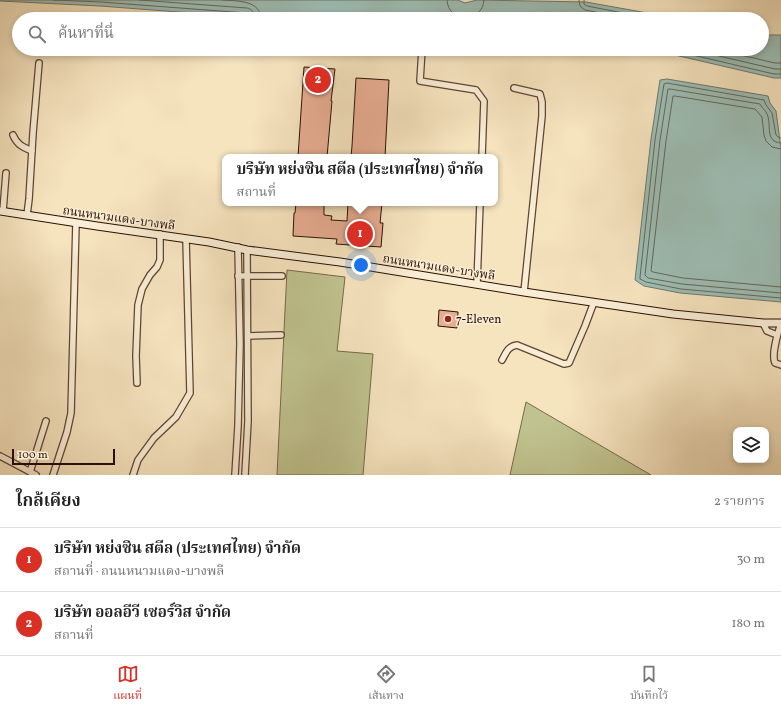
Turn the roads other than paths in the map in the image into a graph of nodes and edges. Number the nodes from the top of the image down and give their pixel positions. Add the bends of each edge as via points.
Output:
1 (422, 56) edge
2 (39, 63) dead end
3 (514, 88) dead end
4 (13, 135) dead end
5 (32, 151) junction
6 (482, 154) edge
7 (6, 173) dead end
8 (480, 206) edge
9 (2, 211) edge
10 (27, 215) junction
11 (76, 222) junction
12 (160, 234) junction
13 (186, 239) junction
14 (238, 248) junction
15 (247, 250) junction
16 (238, 276) junction
17 (247, 276) junction
18 (282, 276) dead end
19 (477, 284) junction
20 (524, 292) junction
21 (594, 302) junction
22 (763, 323) junction
23 (781, 323) edge
24 (281, 335) dead end
25 (777, 335) junction
26 (248, 336) junction
27 (502, 360) dead end
28 (781, 365) edge
29 (137, 383) dead end
30 (46, 421) dead end
31 (0, 456) edge
32 (30, 472) junction
33 (36, 475) edge
34 (53, 475) edge
35 (133, 475) edge
36 (235, 475) edge
37 (245, 475) edge

1 - 6 street via 420,81 476,90 484,101
2 - 5 street
3 - 20 street via 540,94 542,102
4 - 5 street via 15,142
5 - 10 street
7 - 9 street
8 - 19 street
9 - 10 main road, ถนนหนามแดง-บางพลี
10 - 11 main road, ถนนหนามแดง-บางพลี
11 - 12 main road, ถนนหนามแดง-บางพลี
11 - 34 street via 71,413
12 - 13 main road, ถนนหนามแดง-บางพลี
12 - 29 street via 160,260 142,289 138,304
13 - 14 main road, ถนนหนามแดง-บางพลี
13 - 35 street via 190,393 176,418 154,438 138,460
14 - 15 main road, ถนนหนามแดง-บางพลี
14 - 16 street
15 - 17 street
15 - 19 main road, ถนนหนามแดง-บางพลี
16 - 17 street
16 - 36 street via 238,426
17 - 18 street
17 - 26 street
19 - 20 main road, ถนนหนามแดง-บางพลี
20 - 21 main road, ถนนหนามแดง-บางพลี
21 - 22 main road, ถนนหนามแดง-บางพลี via 705,318
21 - 27 street via 569,363 564,364 517,345 507,350
22 - 23 main road, ถนนหนามแดง-บางพลี
22 - 25 street via 766,331
23 - 25 street
24 - 26 street
25 - 28 street via 773,358 775,363
26 - 37 street
30 - 32 street
31 - 32 street
32 - 33 street

